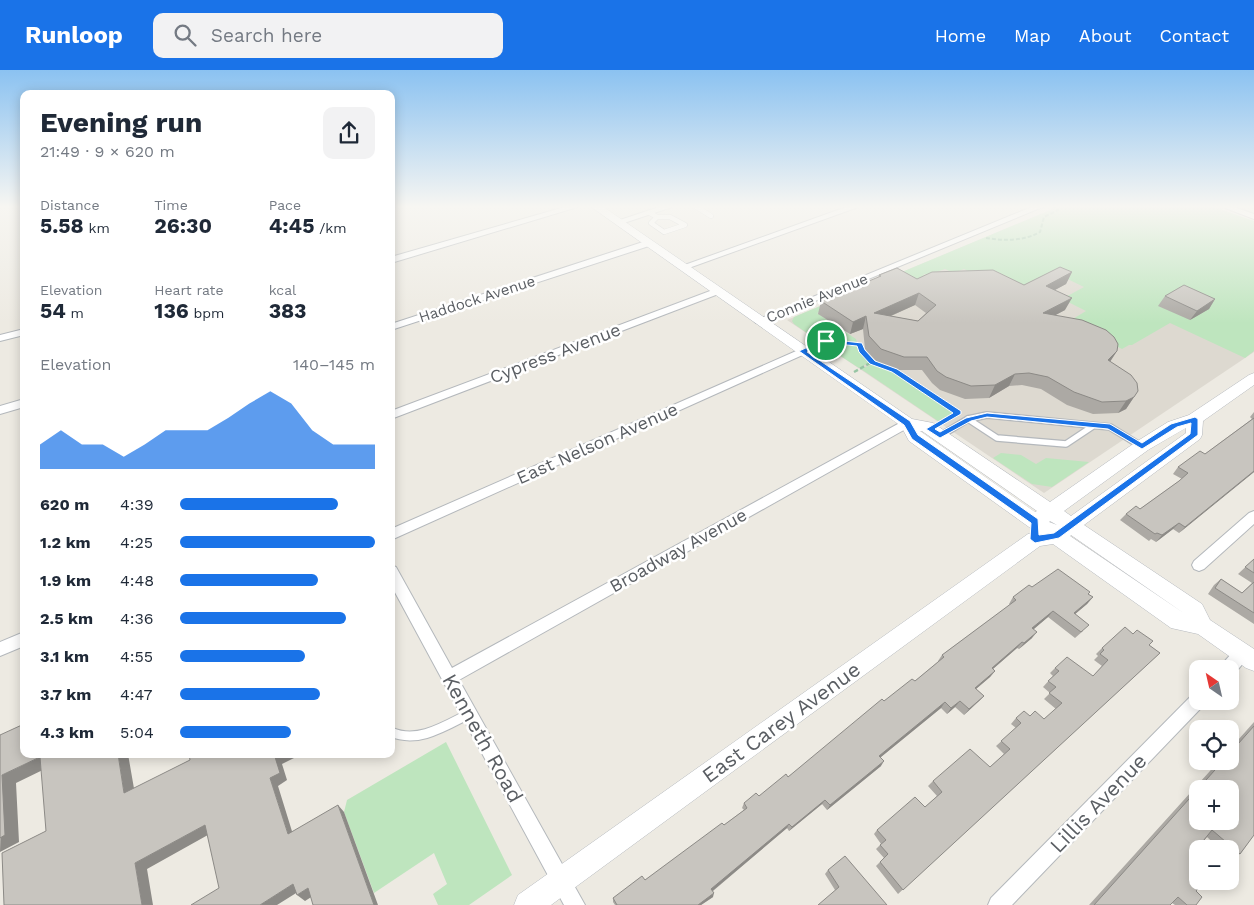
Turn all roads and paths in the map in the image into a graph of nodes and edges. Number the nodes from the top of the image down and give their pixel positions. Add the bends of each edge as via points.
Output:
1 (443, 245) edge
2 (643, 245) edge
3 (652, 245) edge
4 (746, 245) edge
5 (946, 245) edge
6 (395, 259) edge
7 (683, 267) junction
8 (718, 291) junction
9 (759, 321) junction
10 (395, 326) edge
11 (20, 333) edge
12 (0, 338) edge
13 (803, 351) junction
14 (872, 362) junction
15 (841, 378) junction
16 (1254, 378) edge
17 (20, 404) edge
18 (0, 410) edge
19 (395, 413) edge
20 (968, 419) junction
21 (1195, 419) junction
22 (907, 423) junction
23 (1094, 426) junction
24 (935, 432) junction
25 (1142, 446) junction
26 (1254, 516) edge
27 (1049, 526) junction
28 (395, 534) edge
29 (1198, 564) dead end
30 (395, 578) edge
31 (20, 641) edge
32 (0, 649) edge
33 (1242, 661) edge
34 (450, 677) junction
35 (1189, 709) edge
36 (470, 714) junction
37 (395, 734) edge
38 (562, 881) junction
39 (528, 905) edge
40 (574, 905) edge
41 (998, 905) edge

1 - 6 street
2 - 10 street, Haddock Avenue
3 - 7 main road
4 - 7 street
5 - 9 street, Connie Avenue
7 - 8 main road
8 - 9 main road
8 - 19 street, Cypress Avenue
9 - 13 main road
11 - 12 street
13 - 14 path via 826,341 860,344 861,351
13 - 15 main road
13 - 28 street, East Nelson Avenue
14 - 15 path
14 - 24 path via 894,371 958,413
15 - 22 main road
16 - 21 main road, East Carey Avenue
17 - 18 street
20 - 23 lane via 987,415
20 - 23 lane via 996,438 1066,444
20 - 24 lane
21 - 25 main road, East Carey Avenue via 1174,426
21 - 27 main road, East Carey Avenue via 1194,435
22 - 24 main road
22 - 27 main road via 915,437
22 - 34 street, Broadway Avenue
23 - 25 lane via 1110,427
24 - 27 main road
25 - 27 main road, East Carey Avenue
26 - 29 street
27 - 33 main road via 1178,622 1203,626
27 - 38 main road, East Carey Avenue
30 - 34 street, Kenneth Road
31 - 32 street
34 - 36 street, Kenneth Road
35 - 41 street, Lillis Avenue
36 - 37 lane via 414,737
36 - 38 street, Kenneth Road
38 - 39 main road, East Carey Avenue
38 - 40 street, Kenneth Road

